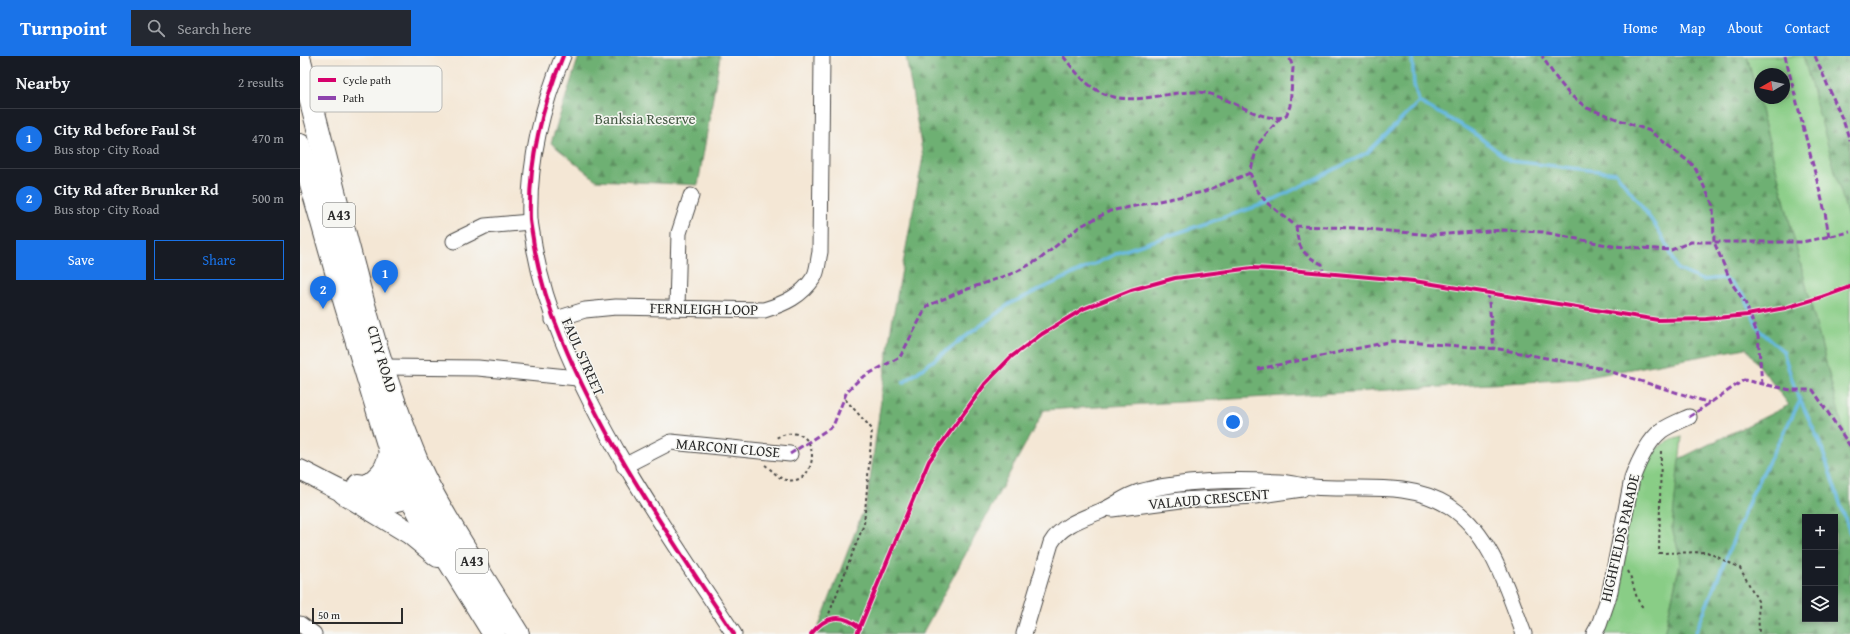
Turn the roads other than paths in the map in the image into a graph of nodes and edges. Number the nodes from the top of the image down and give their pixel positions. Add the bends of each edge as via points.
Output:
1 (563, 56) edge
2 (822, 56) edge
3 (300, 61) edge
4 (310, 100) edge
5 (313, 112) edge
6 (300, 146) edge
7 (691, 196) dead end
8 (530, 222) junction
9 (454, 241) dead end
10 (677, 308) junction
11 (554, 320) junction
12 (384, 367) junction
13 (577, 378) junction
14 (1689, 417) dead end
15 (390, 451) junction
16 (790, 454) dead end
17 (624, 466) junction
18 (300, 470) edge
19 (368, 486) junction
20 (417, 486) junction
21 (336, 488) junction
22 (461, 580) junction
23 (300, 624) edge
24 (314, 634) edge
25 (494, 634) edge
26 (518, 634) edge
27 (734, 634) edge
28 (1024, 634) edge
29 (1524, 634) edge
30 (1594, 634) edge

1 - 8 street, FAUL STREET via 549,90 538,128 531,177
2 - 10 street, FERNLEIGH LOOP via 820,252 814,276 802,292 786,303 764,310
3 - 4 highway, CITY ROAD / A43
5 - 12 highway, CITY ROAD / A43 via 346,241
6 - 15 highway, CITY ROAD / A43
7 - 10 street via 679,232
8 - 9 street via 485,226
8 - 11 street, FAUL STREET via 540,280
10 - 11 street, FERNLEIGH LOOP via 616,307 585,310
11 - 13 street, FAUL STREET
12 - 13 street, FAUL STREET via 478,368
12 - 20 highway, CITY ROAD / A43 via 400,417
13 - 17 street, FAUL STREET
14 - 30 street, HIGHFIELDS PARADE via 1662,431 1652,440 1637,465 1609,596
15 - 19 highway via 388,464 383,472
15 - 20 highway, CITY ROAD / A43
16 - 17 street, MARCONI CLOSE via 671,442
17 - 27 street, FAUL STREET
18 - 21 main road
19 - 20 main road
19 - 21 main road via 344,482
20 - 21 main road via 401,500 382,502 371,501
20 - 22 highway, CITY ROAD / A43
20 - 26 highway, CITY ROAD / A43 via 448,522
21 - 22 highway via 410,533 434,552
22 - 25 highway, CITY ROAD / A43
23 - 24 street
28 - 29 street, VALAUD CRESCENT via 1054,537 1082,519 1104,510 1182,500 1288,493 1313,487 1392,488 1428,496 1448,506 1465,518 1481,537

